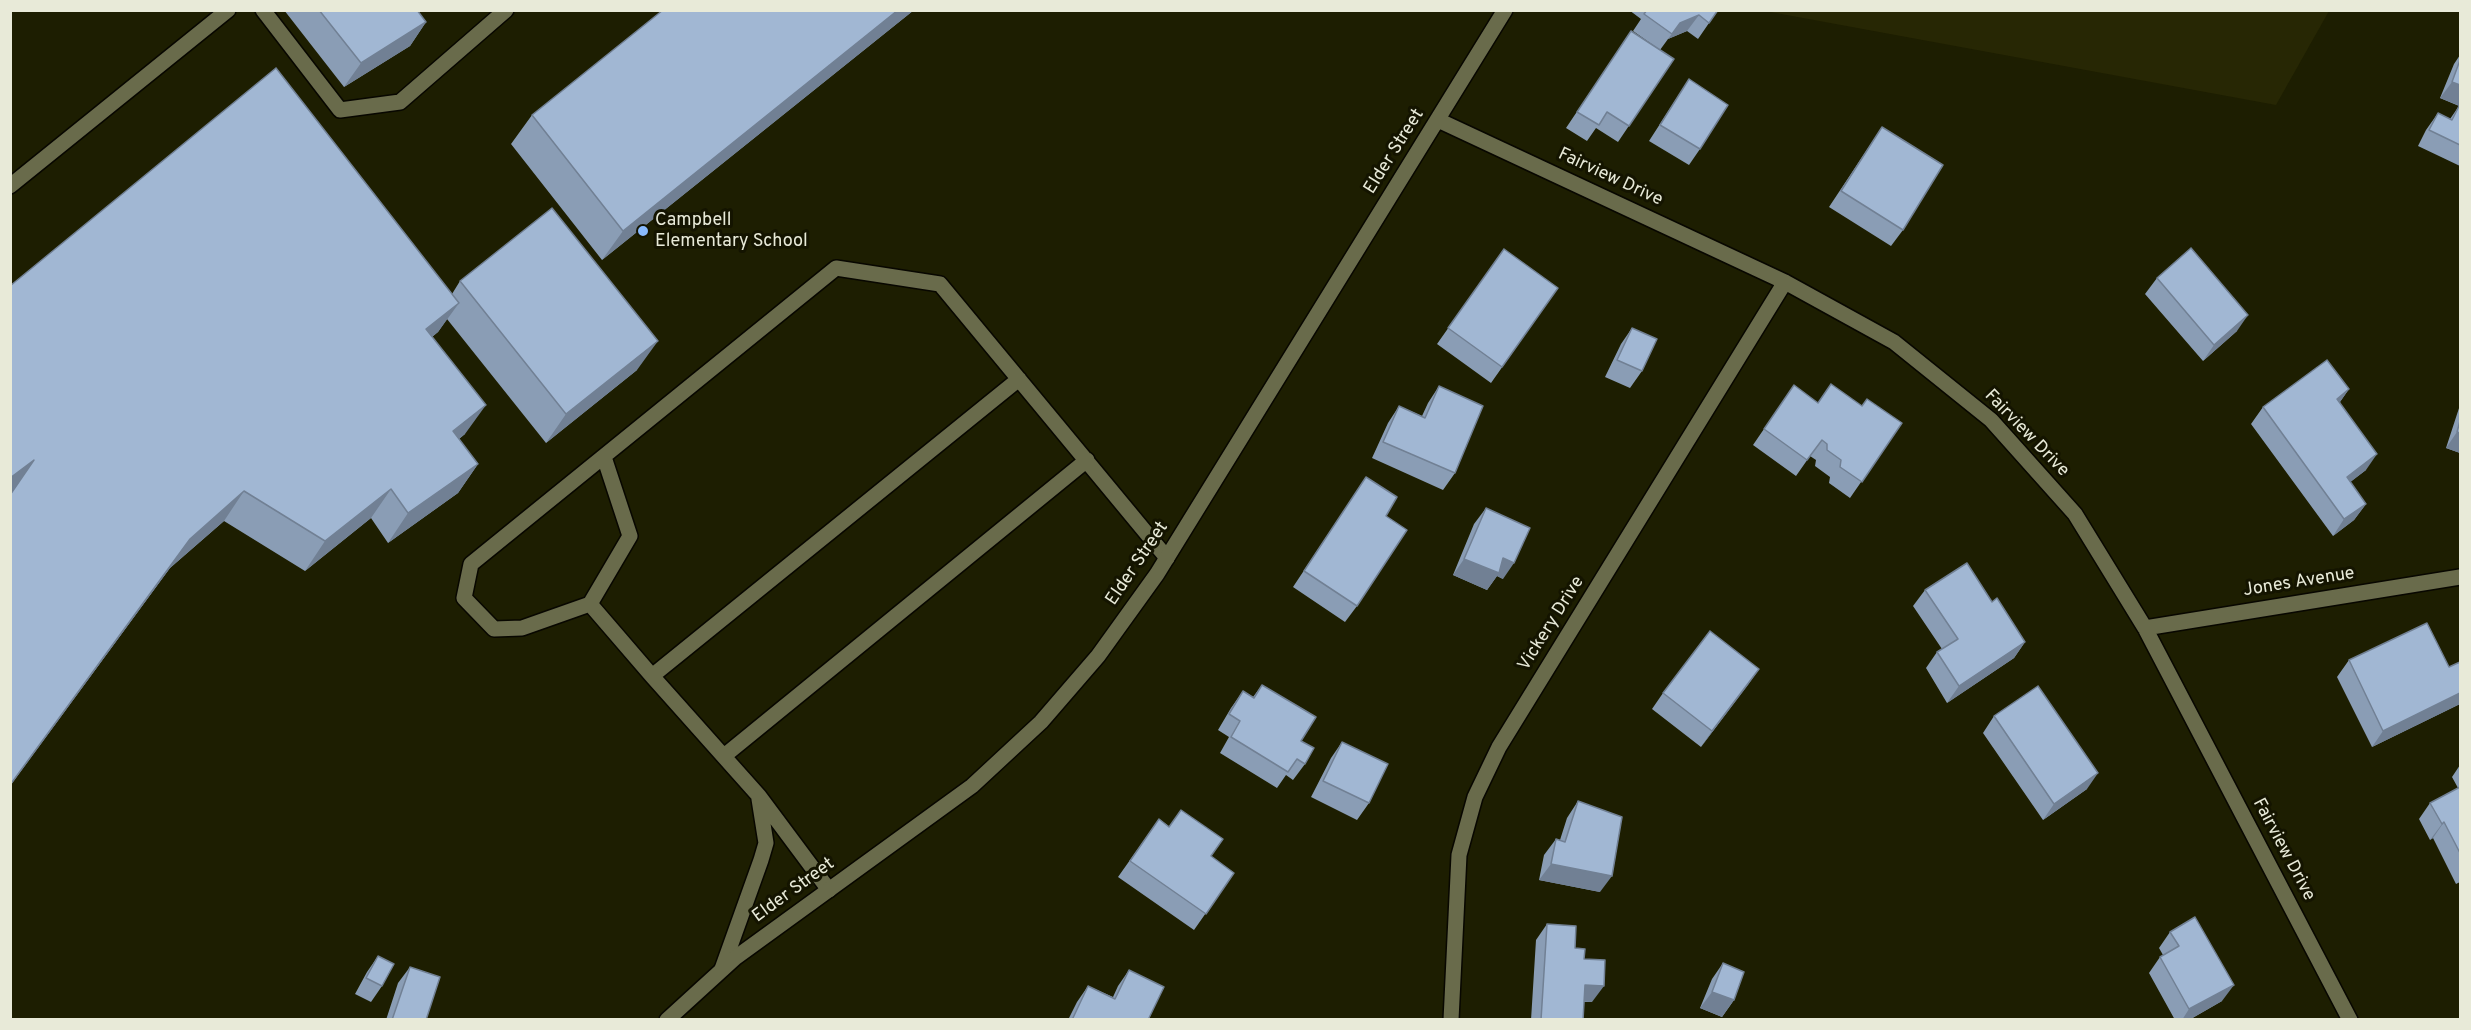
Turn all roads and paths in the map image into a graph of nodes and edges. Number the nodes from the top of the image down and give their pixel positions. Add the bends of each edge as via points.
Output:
1 (228, 10) edge
2 (263, 10) edge
3 (506, 10) edge
4 (1505, 10) edge
5 (1438, 120) junction
6 (10, 186) edge
7 (1785, 282) junction
8 (1019, 379) junction
9 (604, 457) junction
10 (1087, 460) junction
11 (1167, 558) junction
12 (2460, 577) edge
13 (590, 604) junction
14 (2145, 628) junction
15 (652, 676) junction
16 (724, 756) junction
17 (759, 796) junction
18 (829, 890) junction
19 (722, 969) junction
20 (667, 1020) edge
21 (1451, 1020) edge
22 (2350, 1020) edge

1 - 6 street
2 - 3 street via 340,110 400,102
4 - 5 street, Elder Street
5 - 7 street, Fairview Drive
5 - 11 street, Elder Street
7 - 14 street, Fairview Drive via 1894,342 1991,420 2074,514
7 - 21 street, Vickery Drive via 1499,747 1475,797 1459,855
8 - 9 street via 940,284 836,268
8 - 10 street
8 - 15 street
9 - 13 street via 630,536
9 - 13 street via 471,564 464,598 494,629 522,628
10 - 11 street
10 - 16 street
11 - 18 street, Elder Street via 1098,656 1041,722 972,786
12 - 14 street, Jones Avenue
13 - 15 street
14 - 22 street, Fairview Drive
15 - 16 street
16 - 17 street
17 - 18 street
17 - 19 street via 766,843
18 - 19 street, Elder Street
19 - 20 street, Elder Street

